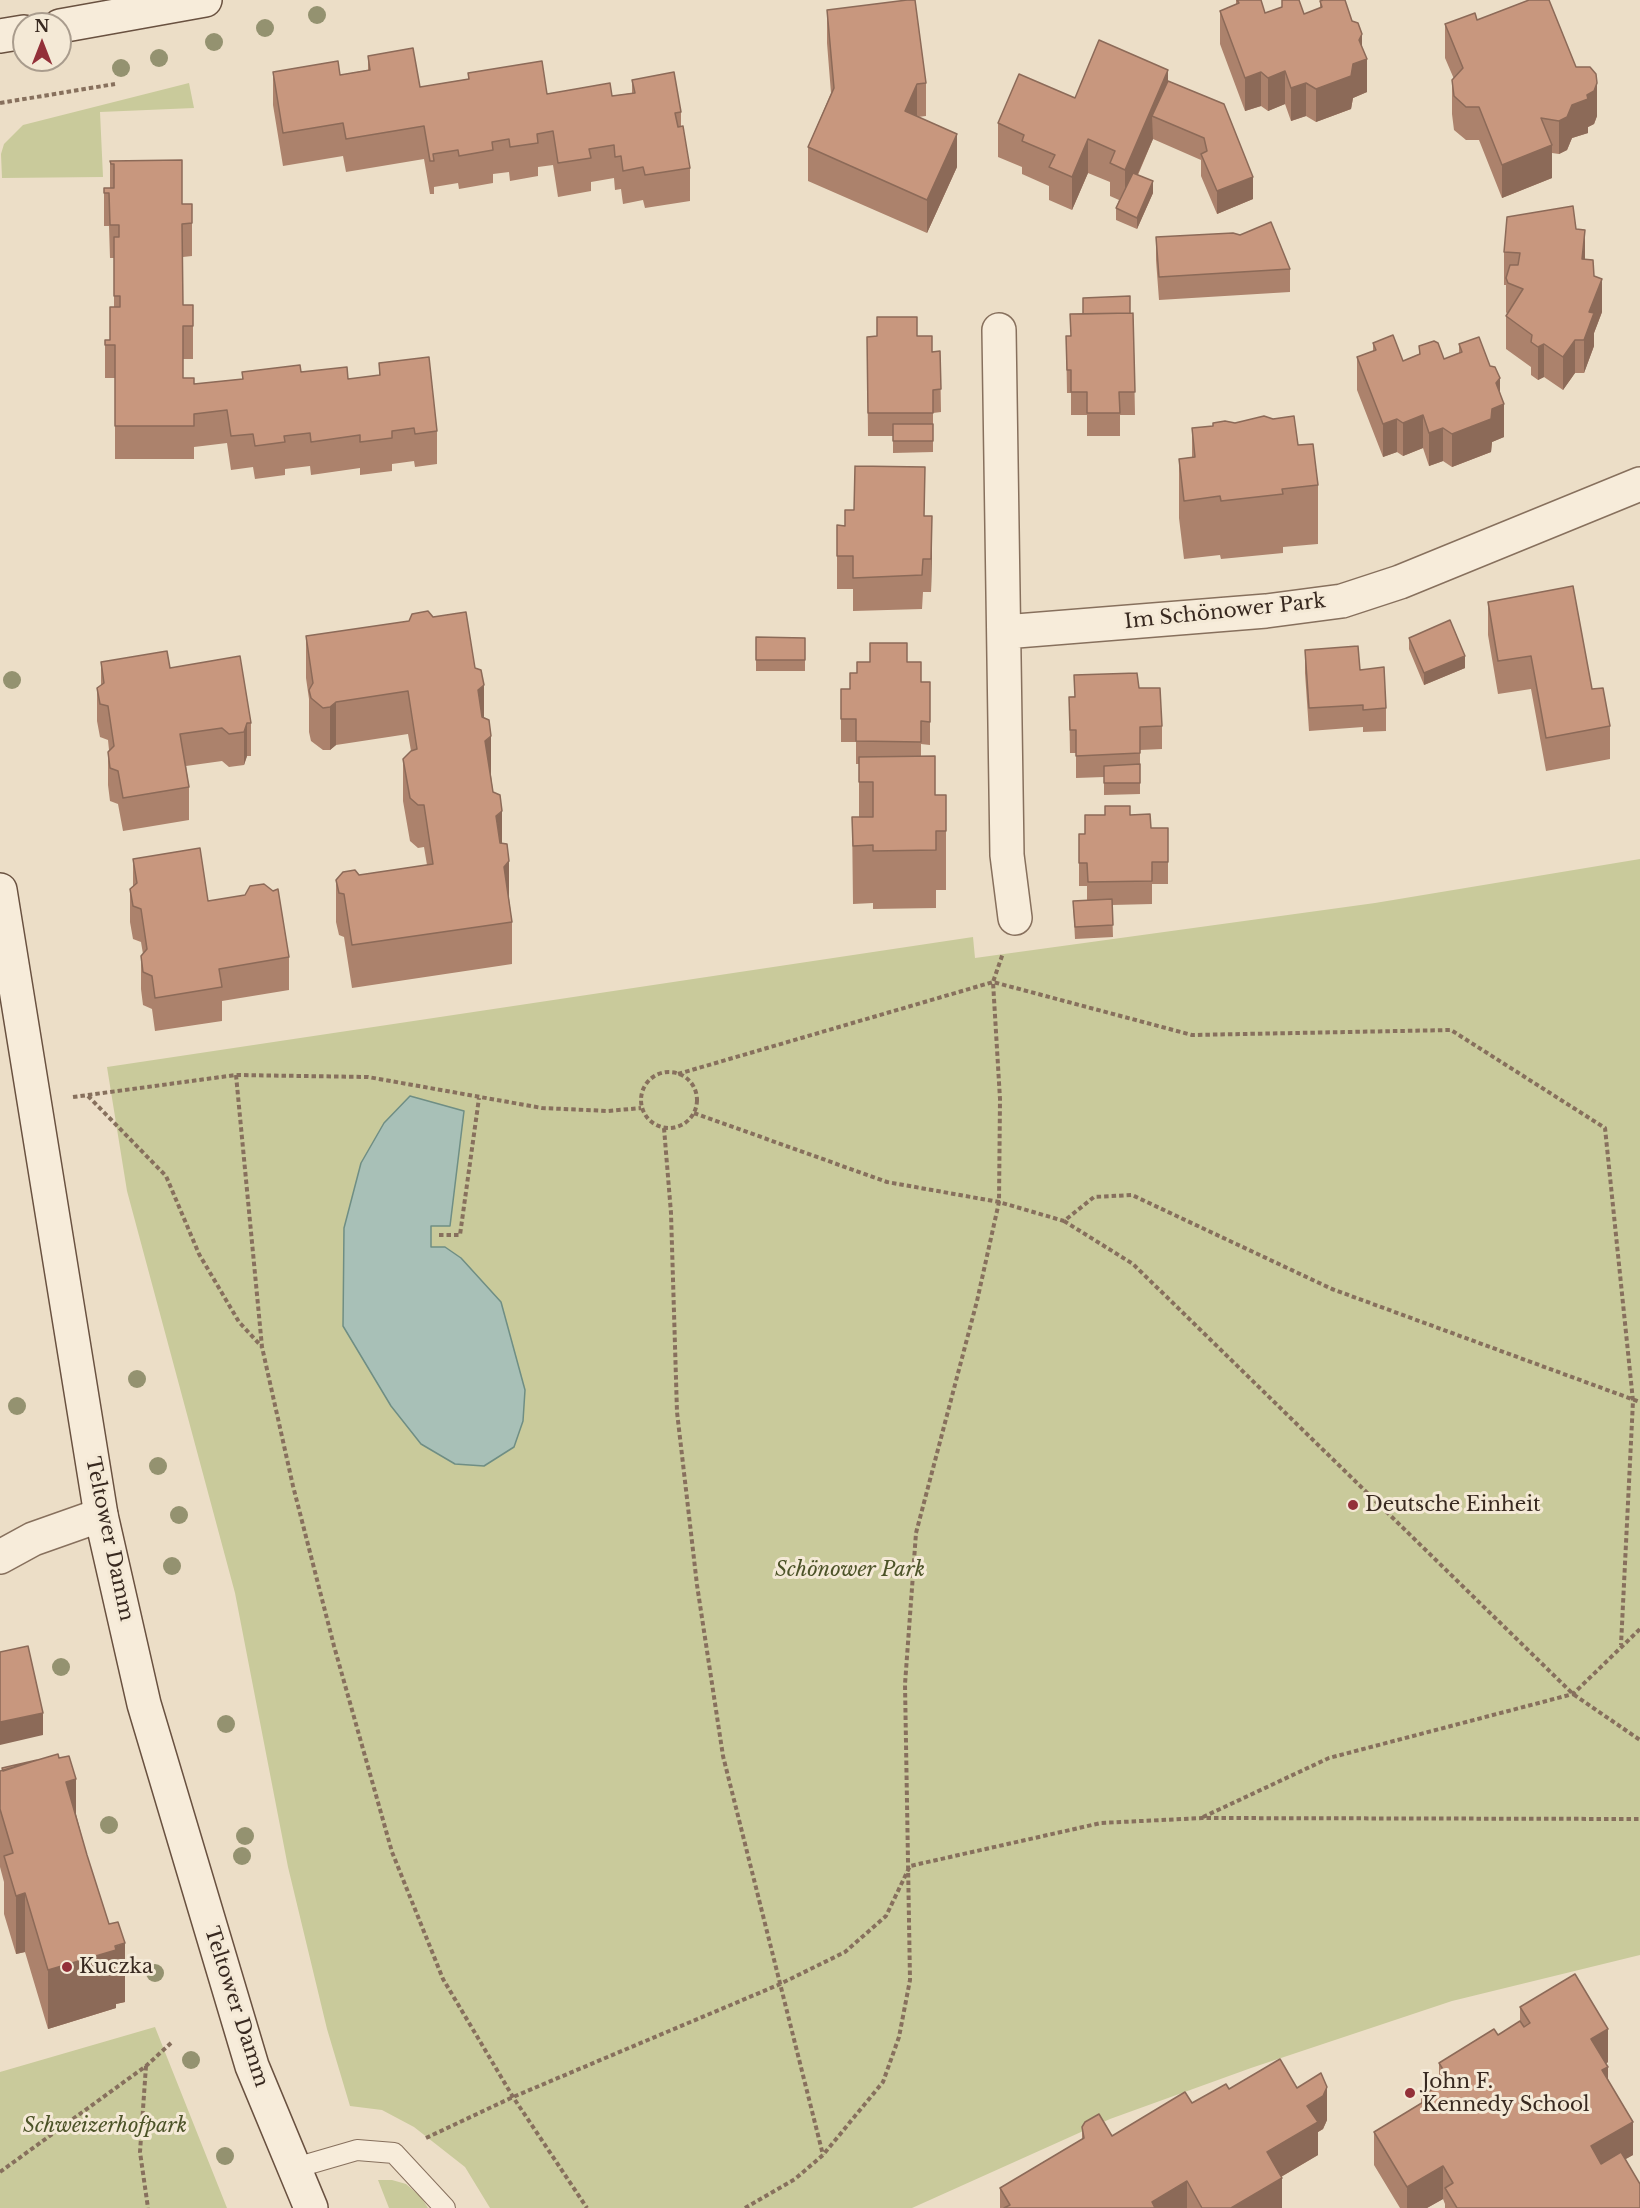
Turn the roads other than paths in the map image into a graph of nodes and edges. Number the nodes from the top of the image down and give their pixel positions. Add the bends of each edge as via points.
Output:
1 (205, 0) edge
2 (72, 24) edge
3 (999, 330) dead end
4 (1640, 484) edge
5 (1004, 632) junction
6 (0, 890) edge
7 (1015, 918) road end
8 (101, 1515) junction
9 (0, 1557) edge
10 (295, 2168) junction
11 (311, 2208) edge
12 (445, 2208) edge

1 - 2 street
3 - 5 street
4 - 5 street, Im Schönower Park via 1400,582 1342,601 1266,611
5 - 7 street via 1006,855
6 - 8 street, Teltower Damm
8 - 9 street via 33,1539
8 - 10 street, Teltower Damm via 144,1704 195,1877 252,2066
10 - 11 street, Teltower Damm
10 - 12 lane via 357,2150 394,2153

